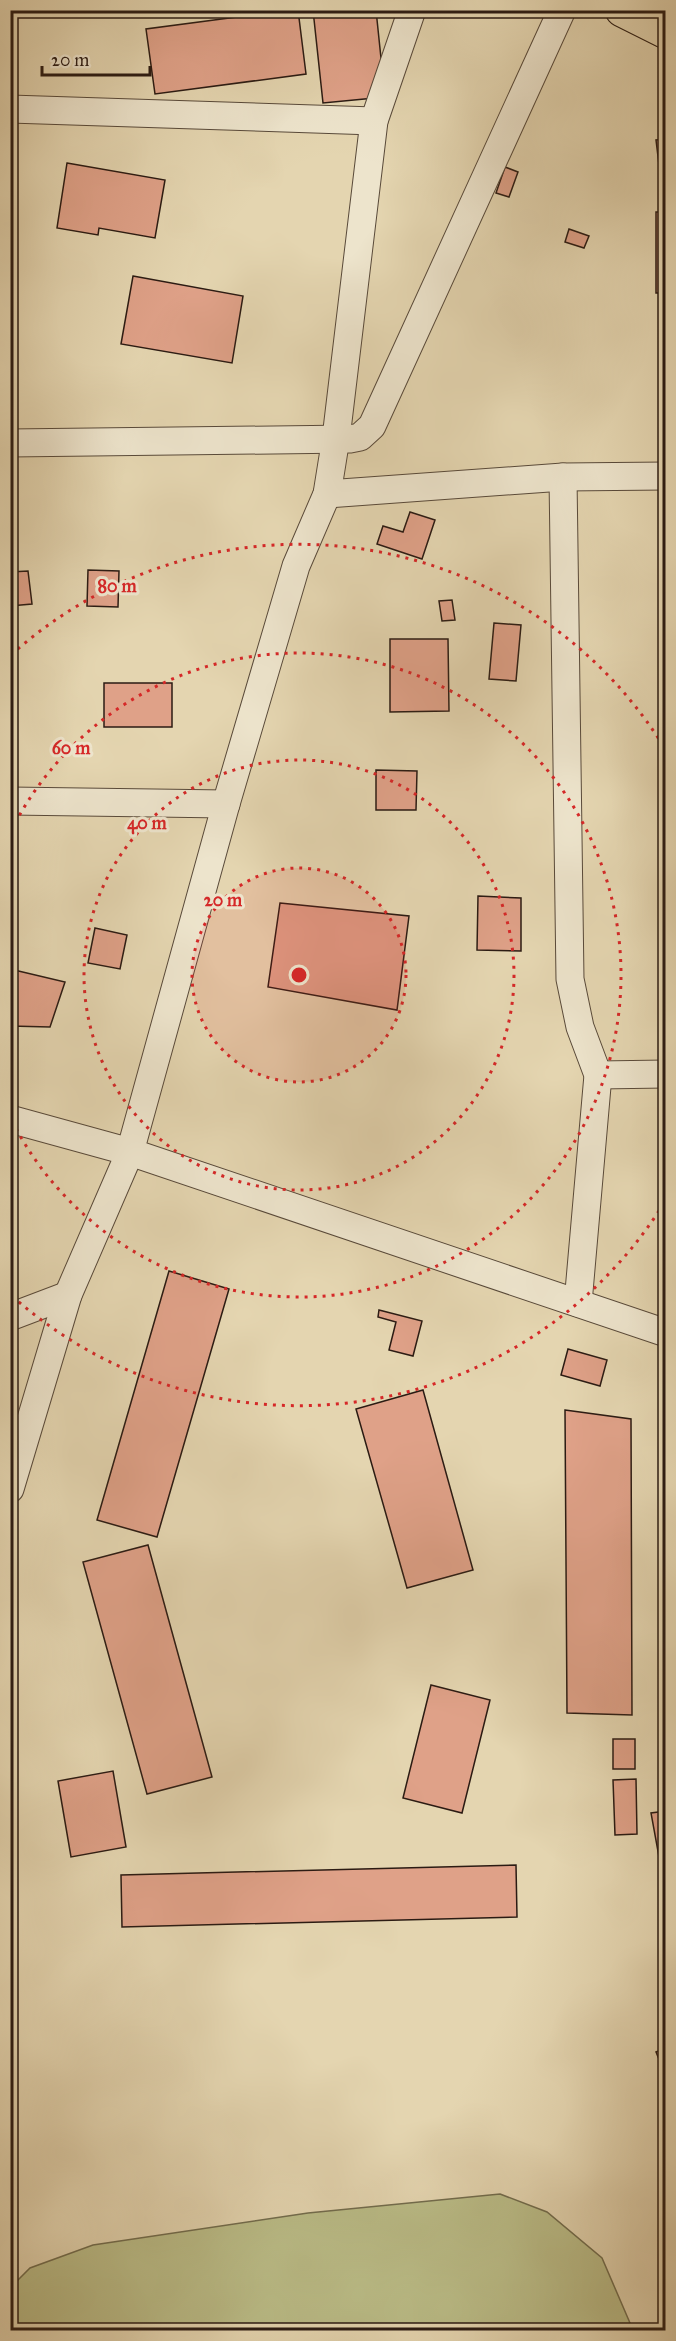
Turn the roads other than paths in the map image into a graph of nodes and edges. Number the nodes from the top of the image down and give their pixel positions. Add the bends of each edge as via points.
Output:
1 (412, 10) edge
2 (562, 10) edge
3 (622, 10) edge
4 (666, 32) edge
5 (10, 109) edge
6 (374, 121) junction
7 (336, 438) junction
8 (10, 443) edge
9 (666, 476) edge
10 (563, 477) junction
11 (327, 494) junction
12 (10, 801) edge
13 (226, 804) junction
14 (666, 1074) edge
15 (598, 1075) junction
16 (10, 1119) edge
17 (130, 1152) junction
18 (68, 1295) junction
19 (578, 1304) junction
20 (10, 1317) edge
21 (666, 1333) edge
22 (10, 1489) edge

1 - 6 street
2 - 7 street via 372,426 360,437
3 - 4 main road
5 - 6 street
6 - 7 street
7 - 8 street
7 - 11 street
9 - 10 street
10 - 11 street
10 - 15 street via 570,979 580,1027
11 - 13 street via 296,566
12 - 13 street
13 - 17 street
14 - 15 street
15 - 19 street
16 - 17 street
17 - 18 street
17 - 19 street
18 - 20 street
18 - 22 street
19 - 21 street

